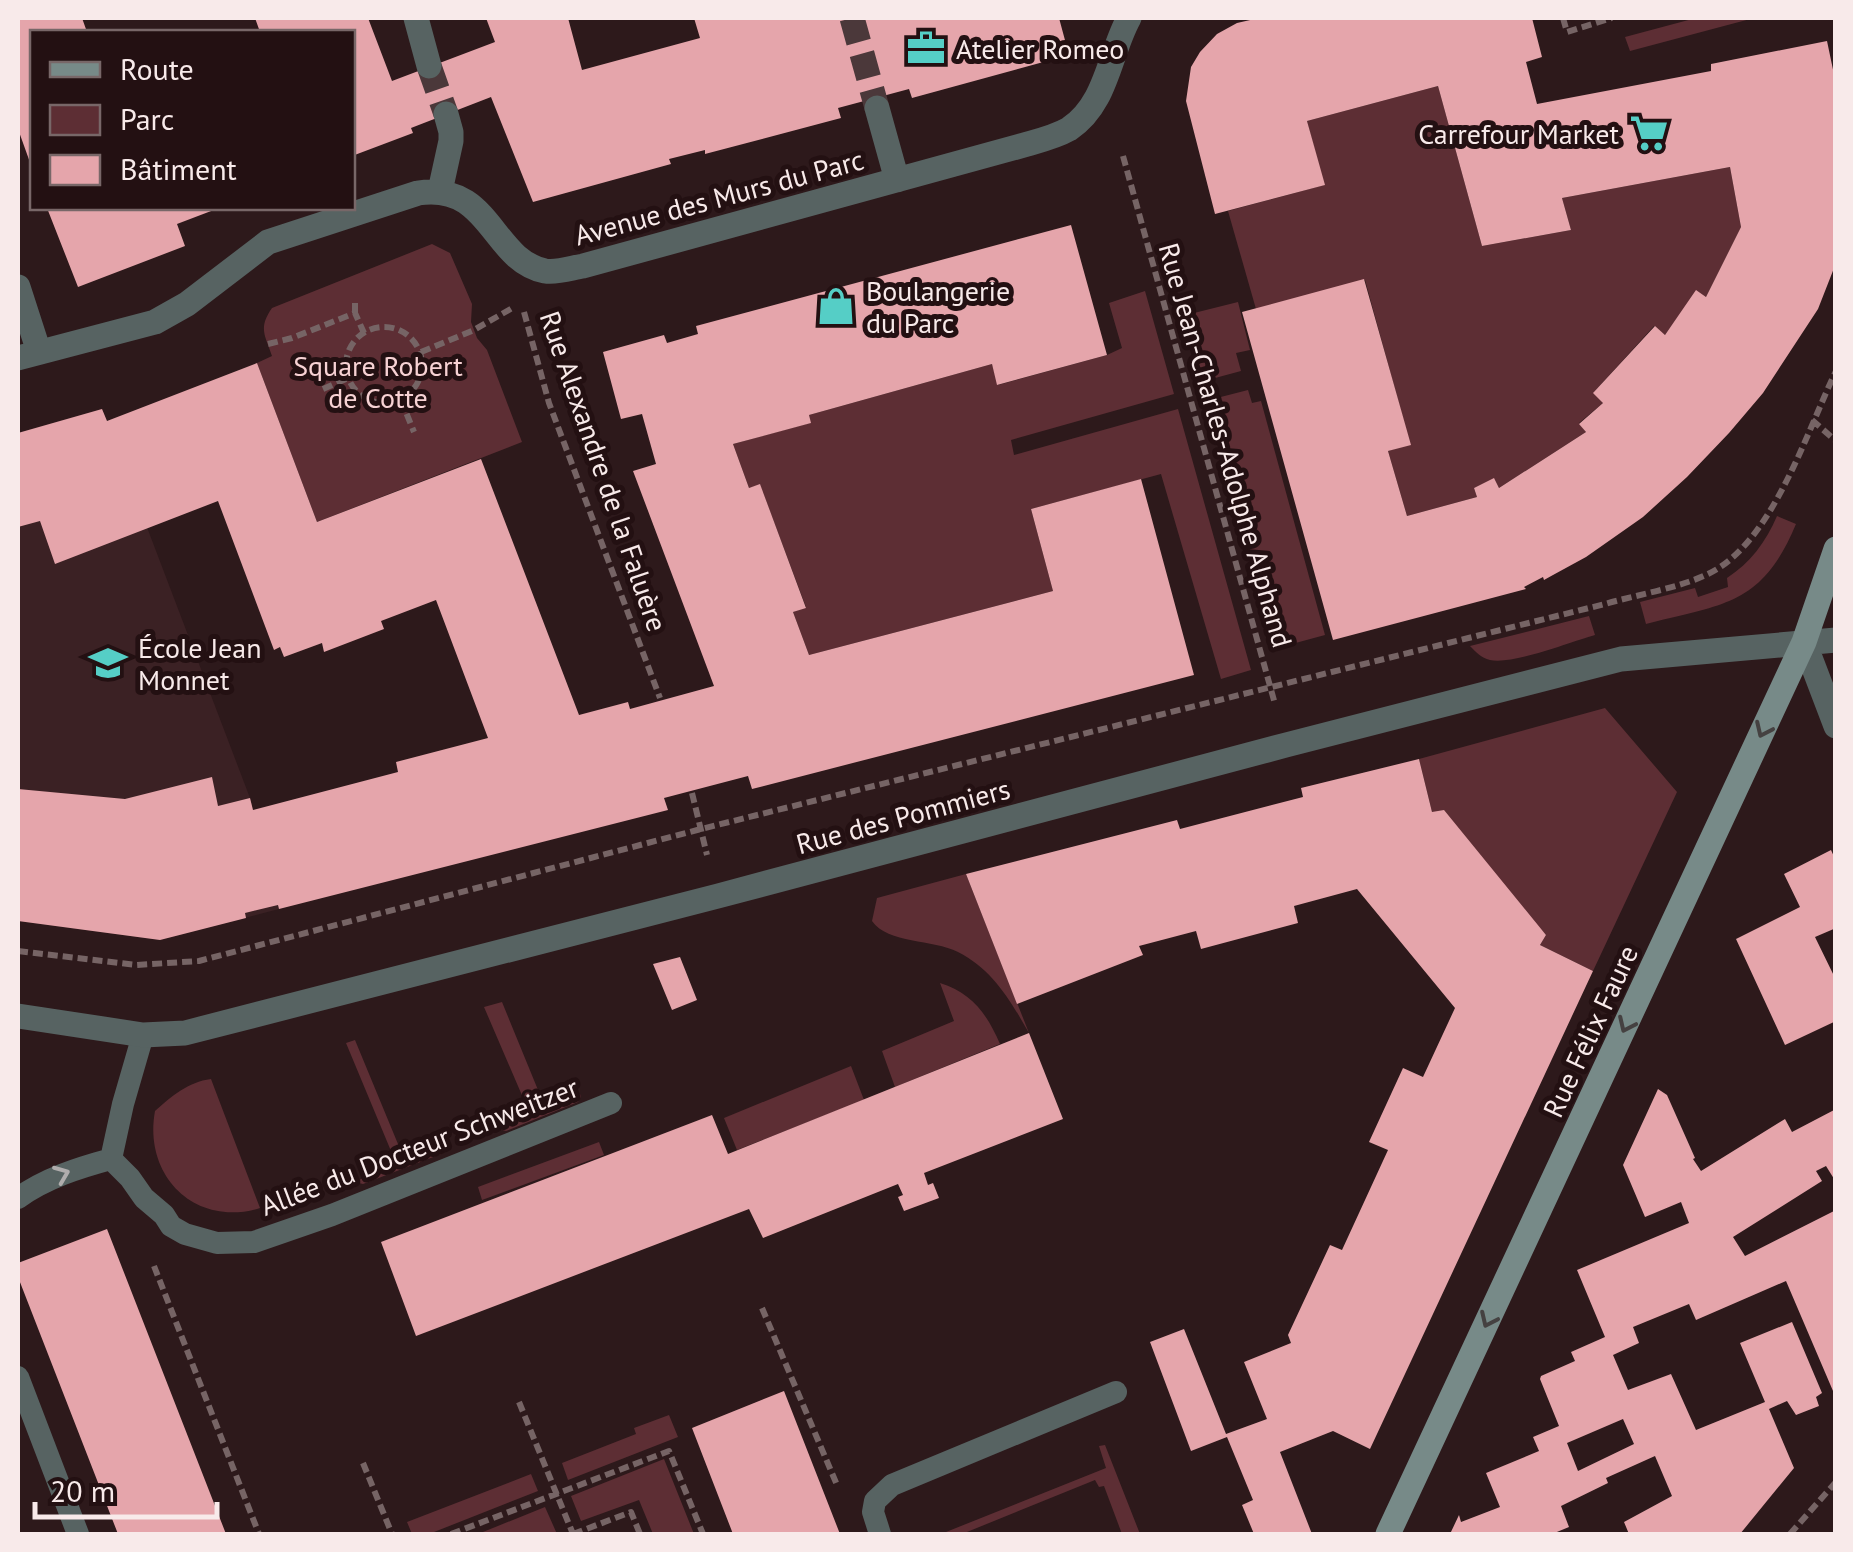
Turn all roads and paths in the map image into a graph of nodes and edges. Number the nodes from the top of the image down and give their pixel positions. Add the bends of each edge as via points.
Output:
1 (416, 18) edge
2 (1129, 18) edge
3 (1564, 18) edge
4 (1612, 18) edge
5 (430, 66) tunnel mouth
6 (877, 108) tunnel mouth
7 (446, 114) tunnel mouth
8 (1122, 156) dead end
9 (897, 180) junction
10 (440, 191) junction
11 (18, 287) edge
12 (356, 302) dead end
13 (355, 314) junction
14 (364, 333) junction
15 (268, 344) dead end
16 (421, 352) junction
17 (28, 355) edge
18 (1836, 371) edge
19 (348, 378) junction
20 (323, 389) dead end
21 (401, 400) junction
22 (1812, 420) junction
23 (414, 432) dead end
24 (1836, 441) edge
25 (1836, 549) edge
26 (1836, 640) edge
27 (1804, 642) junction
28 (1270, 686) junction
29 (660, 698) dead end
30 (1836, 726) edge
31 (1286, 745) junction
32 (692, 793) dead end
33 (701, 828) junction
34 (718, 896) junction
35 (18, 951) edge
36 (18, 1016) edge
37 (143, 1035) junction
38 (611, 1103) dead end
39 (111, 1159) junction
40 (18, 1198) edge
41 (164, 1215) junction
42 (762, 1308) dead end
43 (18, 1377) edge
44 (1116, 1392) dead end
45 (519, 1402) dead end
46 (363, 1463) dead end
47 (1836, 1482) edge
48 (556, 1494) junction
49 (877, 1523) edge
50 (78, 1534) edge
51 (259, 1534) edge
52 (392, 1534) edge
53 (451, 1534) edge
54 (573, 1534) edge
55 (640, 1534) edge
56 (703, 1534) edge
57 (1388, 1534) edge
58 (1790, 1534) edge

1 - 5 street
2 - 9 street, Avenue des Murs du Parc via 1103,87 1068,129
3 - 4 path via 1568,32
6 - 9 street
7 - 10 street via 451,141
8 - 28 path, Rue Jean-Charles-Adolphe Alphand
9 - 10 street, Avenue des Murs du Parc via 556,271 528,264 467,202
10 - 17 street via 408,195 268,242 155,322
11 - 17 street
12 - 13 path
13 - 14 path
13 - 15 path
14 - 16 path via 396,328
14 - 19 path via 350,348
16 - 21 path via 418,385
16 - 29 path, Rue Alexandre de la Faluère via 521,303 549,403
18 - 22 path
19 - 20 path
19 - 21 path via 370,401
21 - 23 path
22 - 24 path
22 - 28 path, Rue des Pommiers via 1747,546 1696,579
25 - 27 main road, Rue Félix Faure
26 - 27 street, Rue des Pommiers
27 - 30 street
27 - 31 street, Rue des Pommiers via 1621,660
27 -> 57 main road, Rue Félix Faure
28 - 31 path, Rue Jean-Charles-Adolphe Alphand
28 - 33 path, Rue des Pommiers
31 - 34 street, Rue des Pommiers
32 - 33 path
33 - 34 path
33 - 35 path, Rue des Pommiers via 200,961 137,966
34 - 37 street, Rue des Pommiers via 185,1032
36 - 37 street, Rue des Pommiers
37 - 39 lane
38 - 41 lane, Allée du Docteur Schweitzer via 254,1242 200,1240 171,1226
40 -> 39 lane via 47,1180
39 - 41 lane, Allée du Docteur Schweitzer
41 - 51 path via 143,1238
42 - 49 path via 833,1479
43 - 50 lane
44 - 49 lane via 892,1484 875,1501
45 - 48 path
46 - 52 path
47 - 58 path
48 - 53 path
48 - 54 path
48 - 56 path via 669,1450
54 - 55 path via 632,1512

